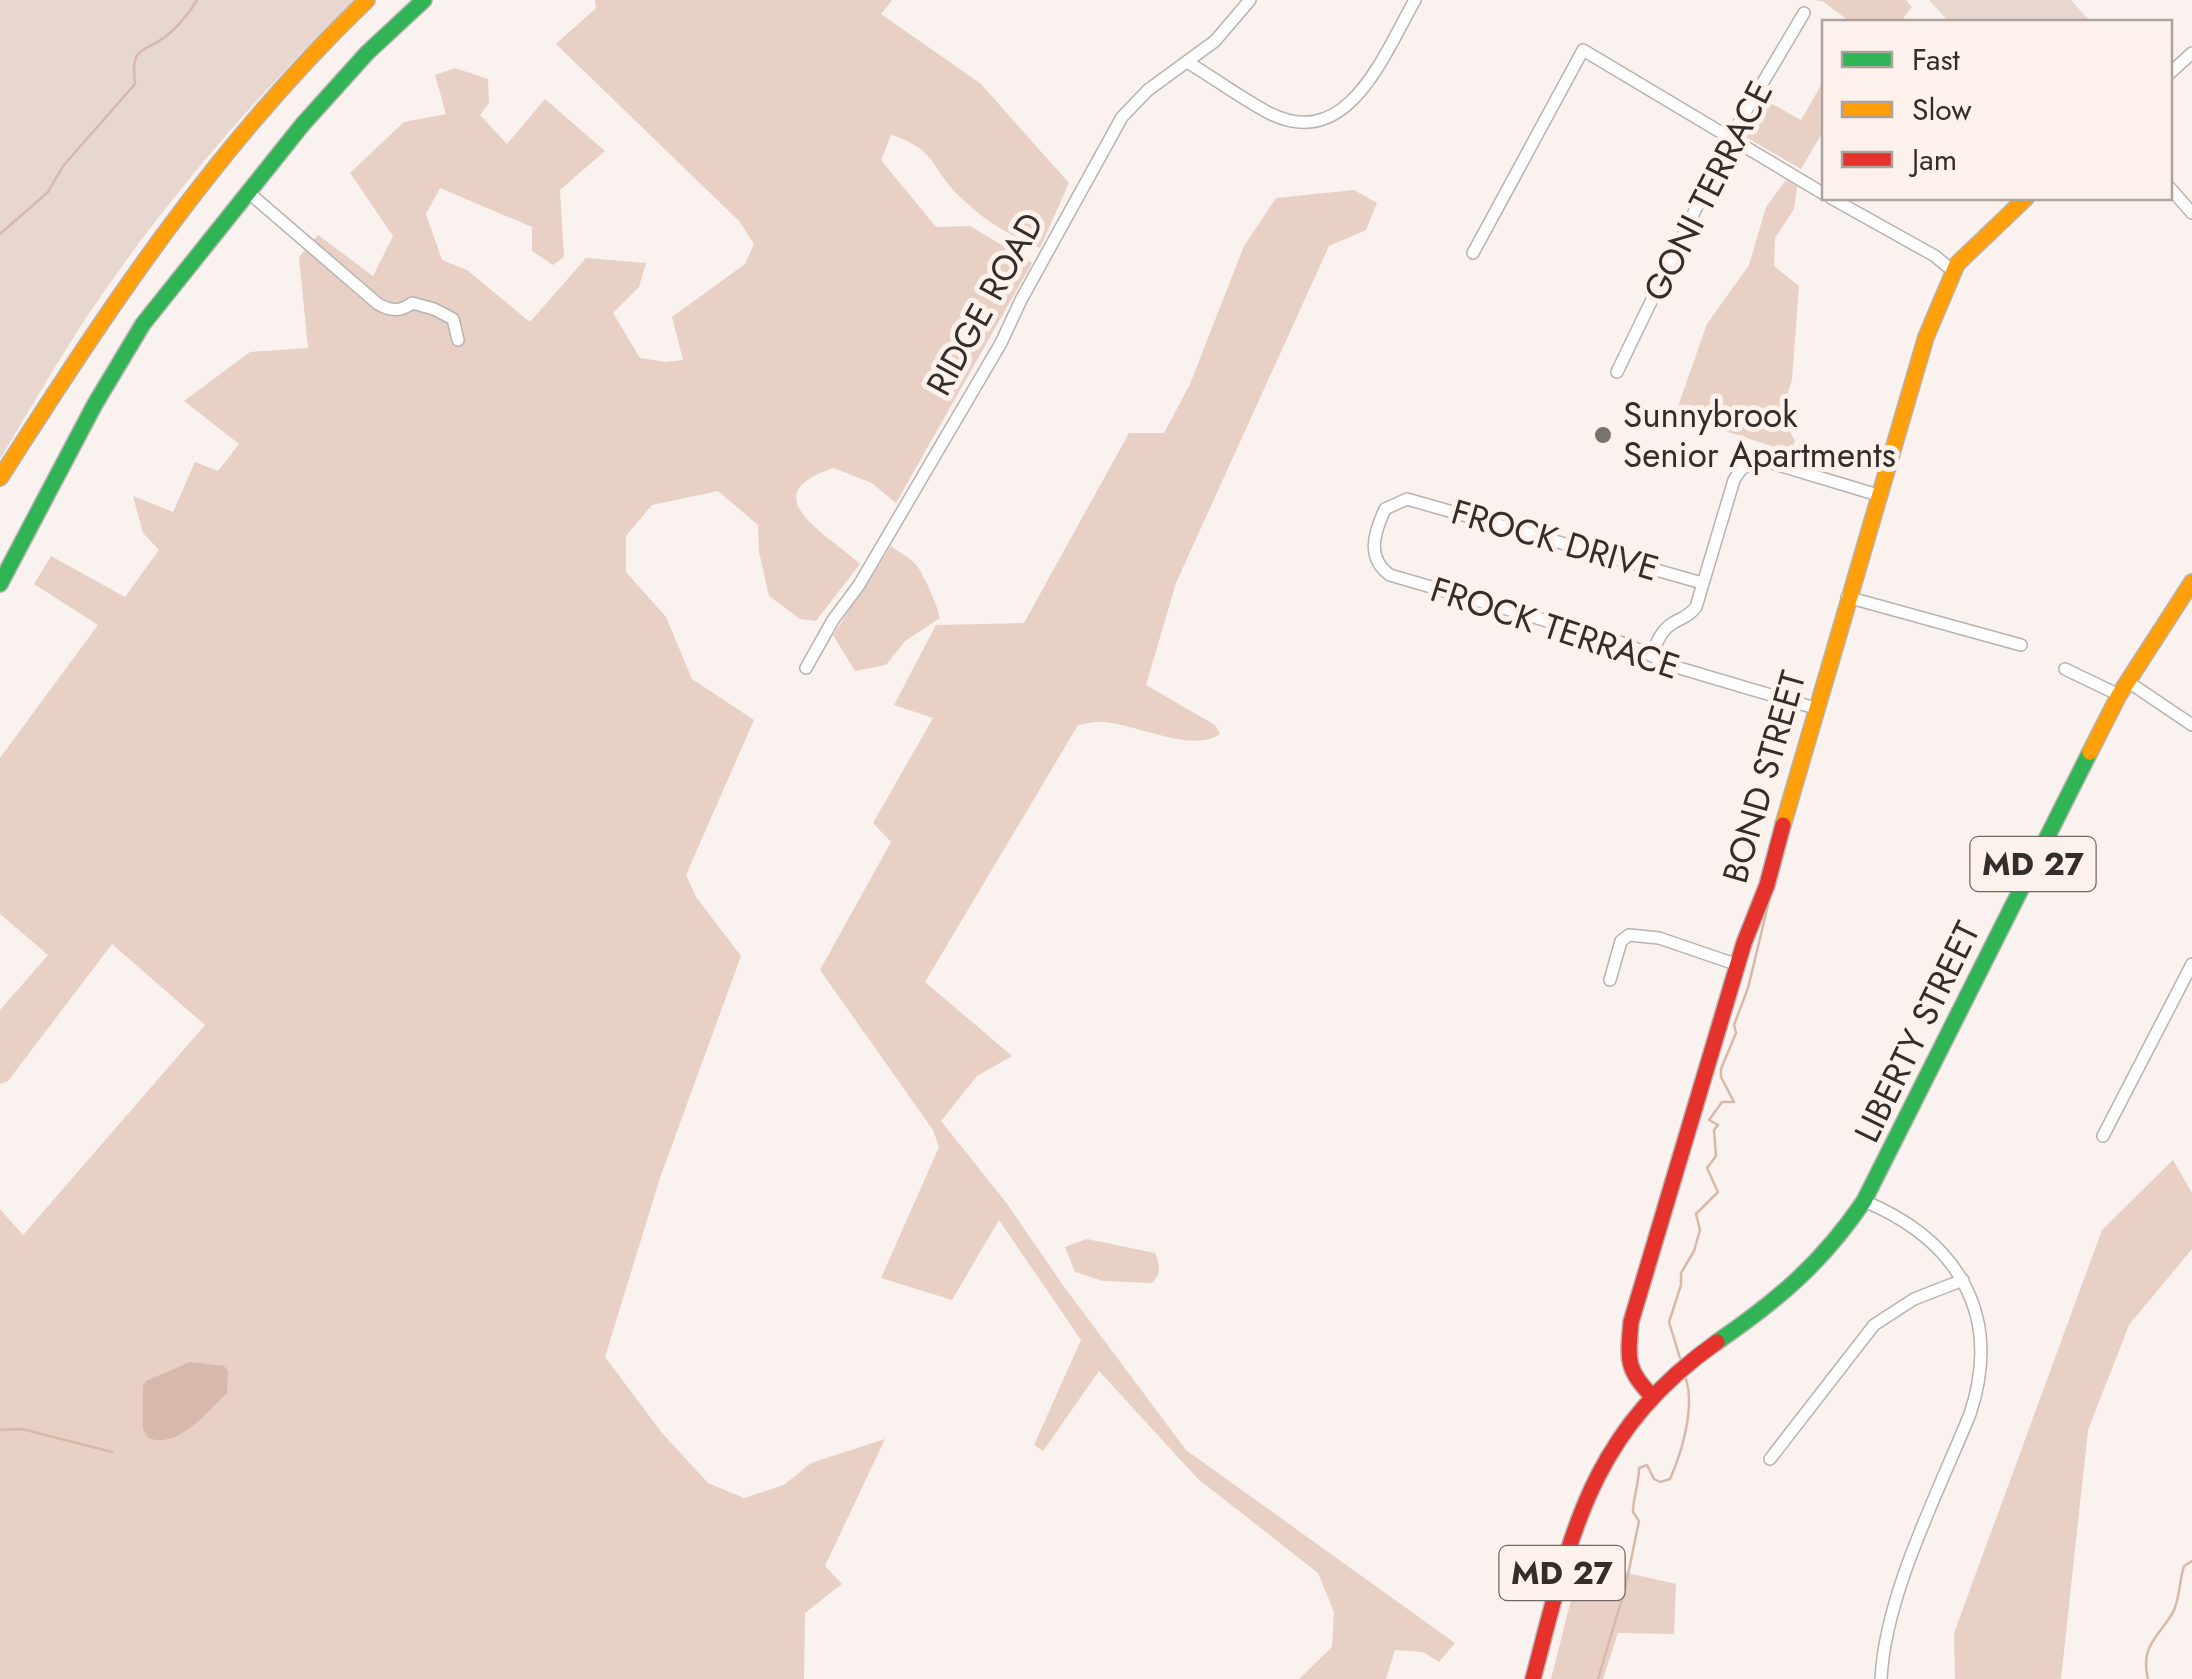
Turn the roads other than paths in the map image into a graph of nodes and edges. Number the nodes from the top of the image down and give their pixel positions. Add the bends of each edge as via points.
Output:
1 (367, 0) edge
2 (1250, 0) edge
3 (1415, 0) edge
4 (418, 5) edge
5 (1804, 13) dead end
6 (2192, 54) edge
7 (1189, 63) junction
8 (2172, 71) edge
9 (1730, 138) junction
10 (2172, 190) edge
11 (248, 192) junction
12 (1822, 193) edge
13 (1835, 200) edge
14 (2024, 200) edge
15 (2192, 213) edge
16 (1473, 253) dead end
17 (1953, 270) junction
18 (458, 340) dead end
19 (1618, 372) dead end
20 (0, 478) edge
21 (1878, 496) junction
22 (1407, 499) joint
23 (2192, 582) edge
24 (1702, 583) junction
25 (0, 584) edge
26 (1847, 597) junction
27 (2021, 645) dead end
28 (1651, 654) junction
29 (806, 668) dead end
30 (2065, 669) dead end
31 (2123, 688) junction
32 (1815, 708) junction
33 (2192, 725) edge
34 (2192, 964) edge
35 (1738, 965) junction
36 (1610, 980) dead end
37 (2103, 1136) dead end
38 (1864, 1201) junction
39 (1963, 1280) junction
40 (1652, 1396) junction
41 (1770, 1458) dead end
42 (1534, 1679) edge
43 (1881, 1679) edge

1 - 20 main road via 250,124 147,253
2 - 7 street, RIDGE ROAD
3 - 7 street via 1368,81 1331,118 1280,118
4 - 11 main road via 351,70
5 - 9 street, GONI TERRACE
6 - 8 street
7 - 29 street, RIDGE ROAD via 1122,117 1001,343
9 - 12 street
9 - 16 street via 1583,50
9 - 19 street, GONI TERRACE
10 - 15 street
11 - 18 street via 378,304 434,309 456,324
11 - 25 main road via 144,324
13 - 17 street
14 - 17 main road, BOND STREET
17 - 21 main road, BOND STREET
21 - 24 street via 1750,463 1734,480
21 - 26 main road, BOND STREET
22 - 24 street, FROCK DRIVE
22 - 28 street, FROCK TERRACE via 1389,506 1377,531 1374,554 1385,572
23 - 31 main road, LIBERTY STREET / MD 27
24 - 28 street via 1694,611 1667,627
26 - 27 street
26 - 32 main road, BOND STREET
28 - 32 street, FROCK TERRACE
30 - 31 street
31 - 33 street
31 - 38 main road, LIBERTY STREET / MD 27
32 - 35 main road, BOND STREET
34 - 37 street
35 - 36 street via 1659,938 1629,935
35 - 40 main road, BOND STREET via 1631,1322 1628,1362
38 - 39 street via 1922,1232
38 - 40 main road, LIBERTY STREET / MD 27 via 1782,1296
39 - 41 street via 1914,1299 1874,1325
39 - 43 street via 1980,1336 1977,1392 1895,1602
40 - 42 main road, MD 27 via 1610,1451 1582,1505

